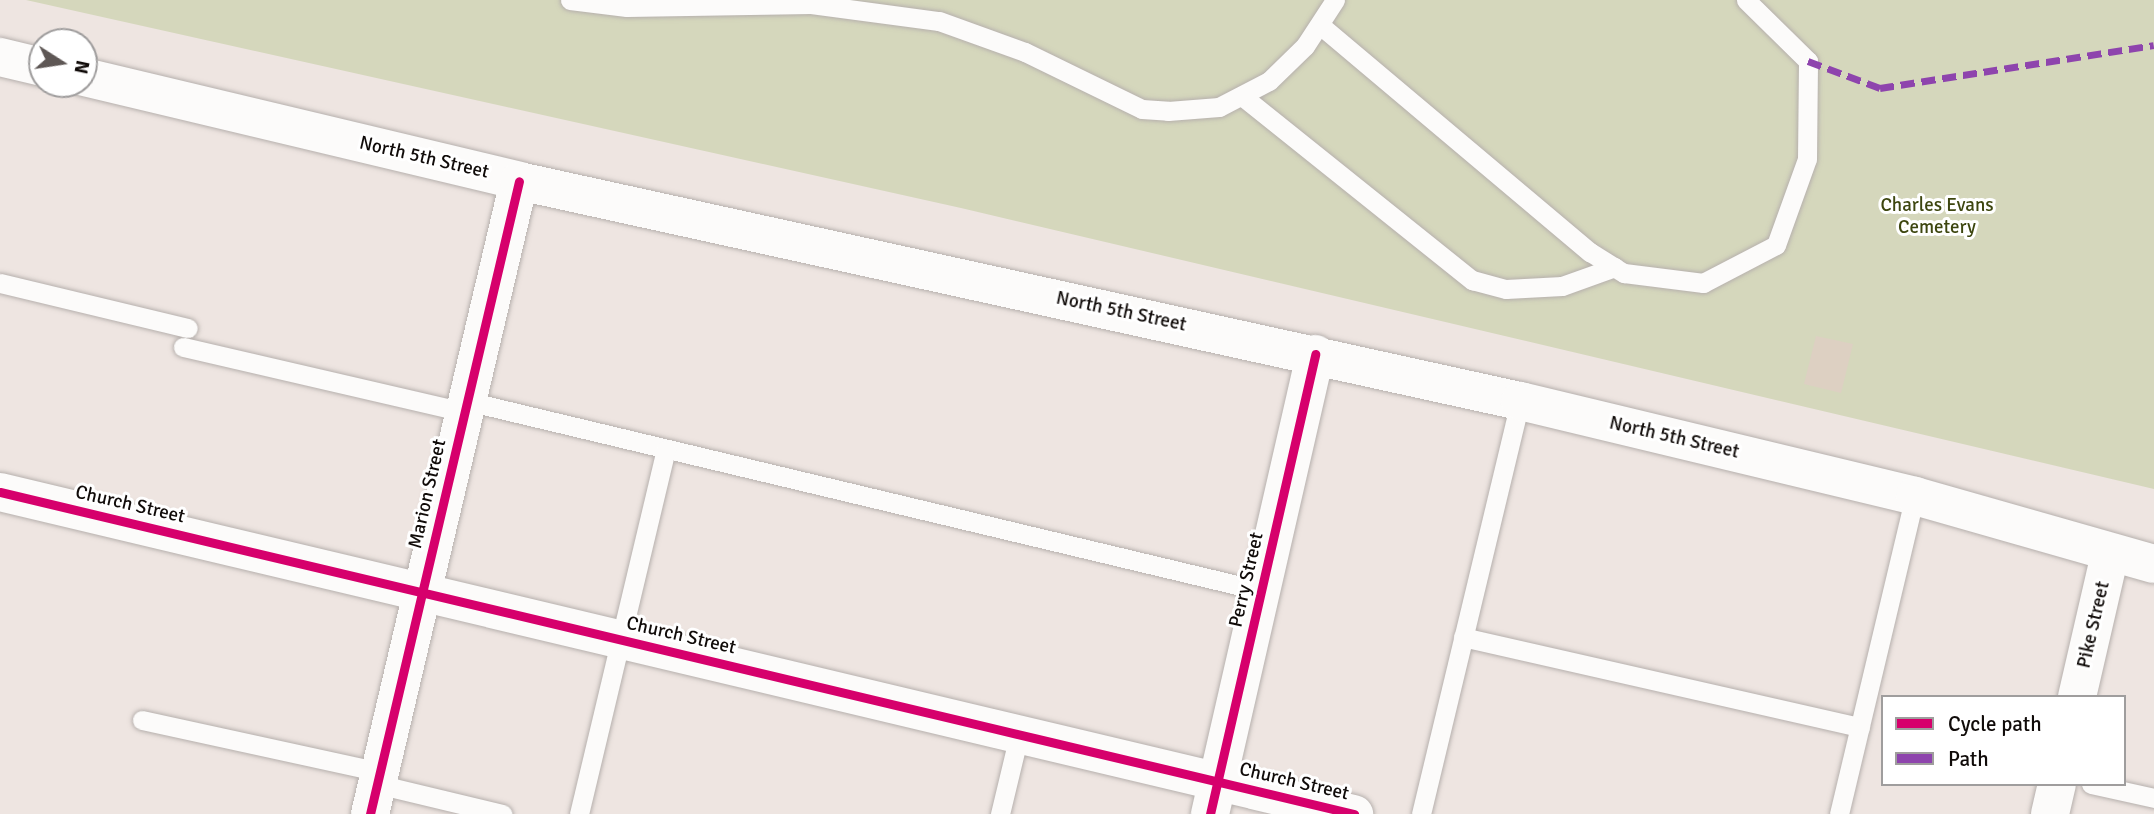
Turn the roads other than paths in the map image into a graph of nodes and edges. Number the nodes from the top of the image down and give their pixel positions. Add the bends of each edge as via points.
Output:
1 (570, 0) edge
2 (1335, 0) edge
3 (1746, 0) edge
4 (694, 2) edge
5 (795, 2) edge
6 (1320, 25) junction
7 (0, 57) edge
8 (28, 64) edge
9 (98, 80) edge
10 (1242, 96) junction
11 (519, 181) junction
12 (1615, 267) junction
13 (0, 284) edge
14 (1315, 354) junction
15 (1520, 401) junction
16 (466, 407) junction
17 (666, 450) junction
18 (0, 492) edge
19 (1915, 496) junction
20 (2110, 554) junction
21 (2154, 564) edge
22 (1262, 591) junction
23 (423, 593) junction
24 (1462, 638) junction
25 (620, 640) junction
26 (2077, 695) edge
27 (142, 720) dead end
28 (1860, 727) junction
29 (1019, 735) junction
30 (2057, 786) edge
31 (2100, 786) edge
32 (376, 790) edge
33 (1214, 798) edge
34 (2154, 798) edge
35 (502, 814) edge
36 (579, 814) edge
37 (1000, 814) edge
38 (1354, 814) edge
39 (1421, 814) edge
40 (1839, 814) edge
41 (2050, 814) edge

1 - 4 lane
2 - 6 lane
3 - 12 lane via 1808,61 1807,159 1776,245 1703,283
4 - 5 lane
5 - 10 lane via 882,11 969,29 1142,109 1219,107
6 - 10 lane via 1288,64
6 - 12 lane
7 - 8 street
9 - 11 street, North 5th Street
10 - 12 lane via 1472,281 1506,289 1562,286
11 - 14 street, North 5th Street
11 - 16 street, Marion Street
13 - 16 lane via 186,338
14 - 15 street, North 5th Street
14 - 22 street, Perry Street
15 - 19 street, North 5th Street
15 - 24 lane
16 - 17 lane
16 - 23 street, Marion Street
17 - 22 lane
17 - 25 lane
18 - 23 street, Church Street
19 - 20 street, North 5th Street
19 - 28 lane
20 - 21 street, North 5th Street
20 - 26 street, Pike Street
22 - 33 street, Perry Street
23 - 25 street, Church Street
23 - 32 street, Marion Street
24 - 28 lane
24 - 39 lane
25 - 29 street, Church Street
25 - 36 lane
27 - 32 lane
28 - 40 lane
29 - 33 street, Church Street
29 - 37 lane
30 - 41 street
31 - 34 lane
32 - 35 lane
33 - 38 street, Church Street

